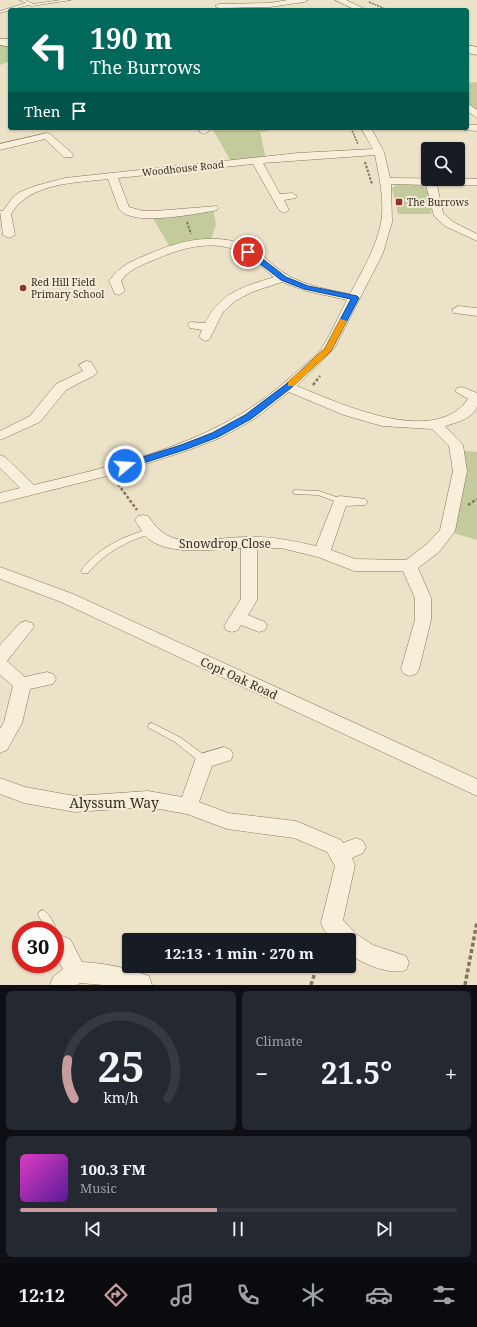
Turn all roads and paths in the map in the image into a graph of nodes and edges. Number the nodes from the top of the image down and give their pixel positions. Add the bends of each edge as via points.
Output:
1 (22, 0) edge
2 (68, 0) edge
3 (304, 0) edge
4 (339, 0) edge
5 (365, 0) edge
6 (27, 4) junction
7 (220, 6) dead end
8 (275, 7) edge
9 (14, 8) edge
10 (358, 8) edge
11 (383, 8) edge
12 (469, 108) edge
13 (477, 115) edge
14 (352, 130) edge
15 (367, 130) edge
16 (0, 146) edge
17 (379, 152) junction
18 (362, 153) junction
19 (68, 155) dead end
20 (258, 161) junction
21 (112, 175) junction
22 (386, 182) junction
23 (421, 182) edge
24 (465, 182) edge
25 (477, 182) edge
26 (432, 186) edge
27 (373, 187) dead end
28 (292, 196) dead end
29 (277, 197) junction
30 (213, 208) dead end
31 (284, 210) dead end
32 (182, 211) junction
33 (3, 214) edge
34 (475, 234) edge
35 (9, 235) dead end
36 (195, 242) junction
37 (108, 266) dead end
38 (120, 271) junction
39 (284, 278) junction
40 (119, 292) dead end
41 (355, 298) junction
42 (458, 310) dead end
43 (477, 312) edge
44 (194, 324) dead end
45 (322, 372) dead end
46 (103, 377) dead end
47 (288, 387) junction
48 (462, 391) dead end
49 (306, 394) junction
50 (476, 398) edge
51 (436, 426) junction
52 (0, 436) edge
53 (0, 460) edge
54 (120, 476) dead end
55 (30, 490) junction
56 (296, 492) dead end
57 (0, 498) edge
58 (340, 501) junction
59 (360, 502) dead end
60 (146, 526) junction
61 (249, 542) junction
62 (322, 553) junction
63 (409, 566) junction
64 (85, 571) dead end
65 (0, 573) edge
66 (259, 626) dead end
67 (26, 627) dead end
68 (0, 657) edge
69 (0, 665) edge
70 (410, 669) dead end
71 (47, 679) dead end
72 (22, 684) junction
73 (152, 726) dead end
74 (0, 745) edge
75 (224, 755) dead end
76 (204, 760) junction
77 (0, 786) edge
78 (477, 788) edge
79 (188, 806) junction
80 (43, 915) dead end
81 (47, 921) edge
82 (477, 922) edge
83 (341, 933) edge
84 (356, 946) edge
85 (64, 963) edge
86 (398, 963) dead end
87 (315, 973) edge
88 (68, 978) edge
89 (141, 984) edge
90 (311, 985) edge
91 (466, 985) edge

1 - 6 lane
2 - 6 lane
3 - 8 street
4 - 10 street
5 - 11 path
6 - 9 lane
7 - 8 street
12 - 13 street
14 - 18 path
15 - 17 street
16 - 19 street via 44,132
17 - 18 street, Woodhouse Road
17 - 22 street
18 - 20 street, Woodhouse Road
18 - 27 path
20 - 21 street, Woodhouse Road
20 - 29 street
21 - 32 street via 124,209 131,214 151,215
21 - 33 street, Woodhouse Road via 66,181 32,190 16,198
22 - 23 street
22 - 41 street via 387,222 383,238
24 - 25 street
26 - 34 street via 438,214 449,224
28 - 29 street
29 - 31 street
30 - 32 street
32 - 36 path
33 - 35 street
36 - 38 street via 170,247
36 - 39 street via 218,242 248,252
37 - 38 street
38 - 40 street via 115,281
39 - 41 street via 306,288
39 - 44 street via 233,298 218,310 207,332
41 - 47 street via 328,349
42 - 43 street
45 - 49 path
46 - 52 street via 86,371 61,387 35,419
47 - 49 street
47 - 55 street via 248,417 209,437 110,471
48 - 50 street
49 - 51 street via 349,412 387,423
50 - 51 street via 468,410
51 - 63 street via 456,445 460,471 447,531 432,548
53 - 55 street
54 - 60 path via 114,478
55 - 57 street
56 - 58 lane via 319,493
58 - 59 street
58 - 62 street
60 - 61 street, Snowdrop Close via 157,538 182,545
60 - 64 lane via 103,551
61 - 62 street, Snowdrop Close via 281,543
61 - 66 street via 249,600 235,622
62 - 63 street, Snowdrop Close via 354,565
63 - 70 street via 423,598 423,620
65 - 78 street, Copt Oak Road via 67,598
67 - 68 street
69 - 72 street
71 - 72 street
72 - 74 street via 13,723
73 - 76 lane via 178,740
75 - 76 street
76 - 79 street
77 - 79 street, Alyssum Way via 24,795 75,804 148,799
79 - 83 street, Alyssum Way via 227,821 296,830 347,850 332,923
80 - 81 lane
82 - 91 path
84 - 86 street via 367,954
85 - 88 street
87 - 90 path
88 - 89 street via 97,973

